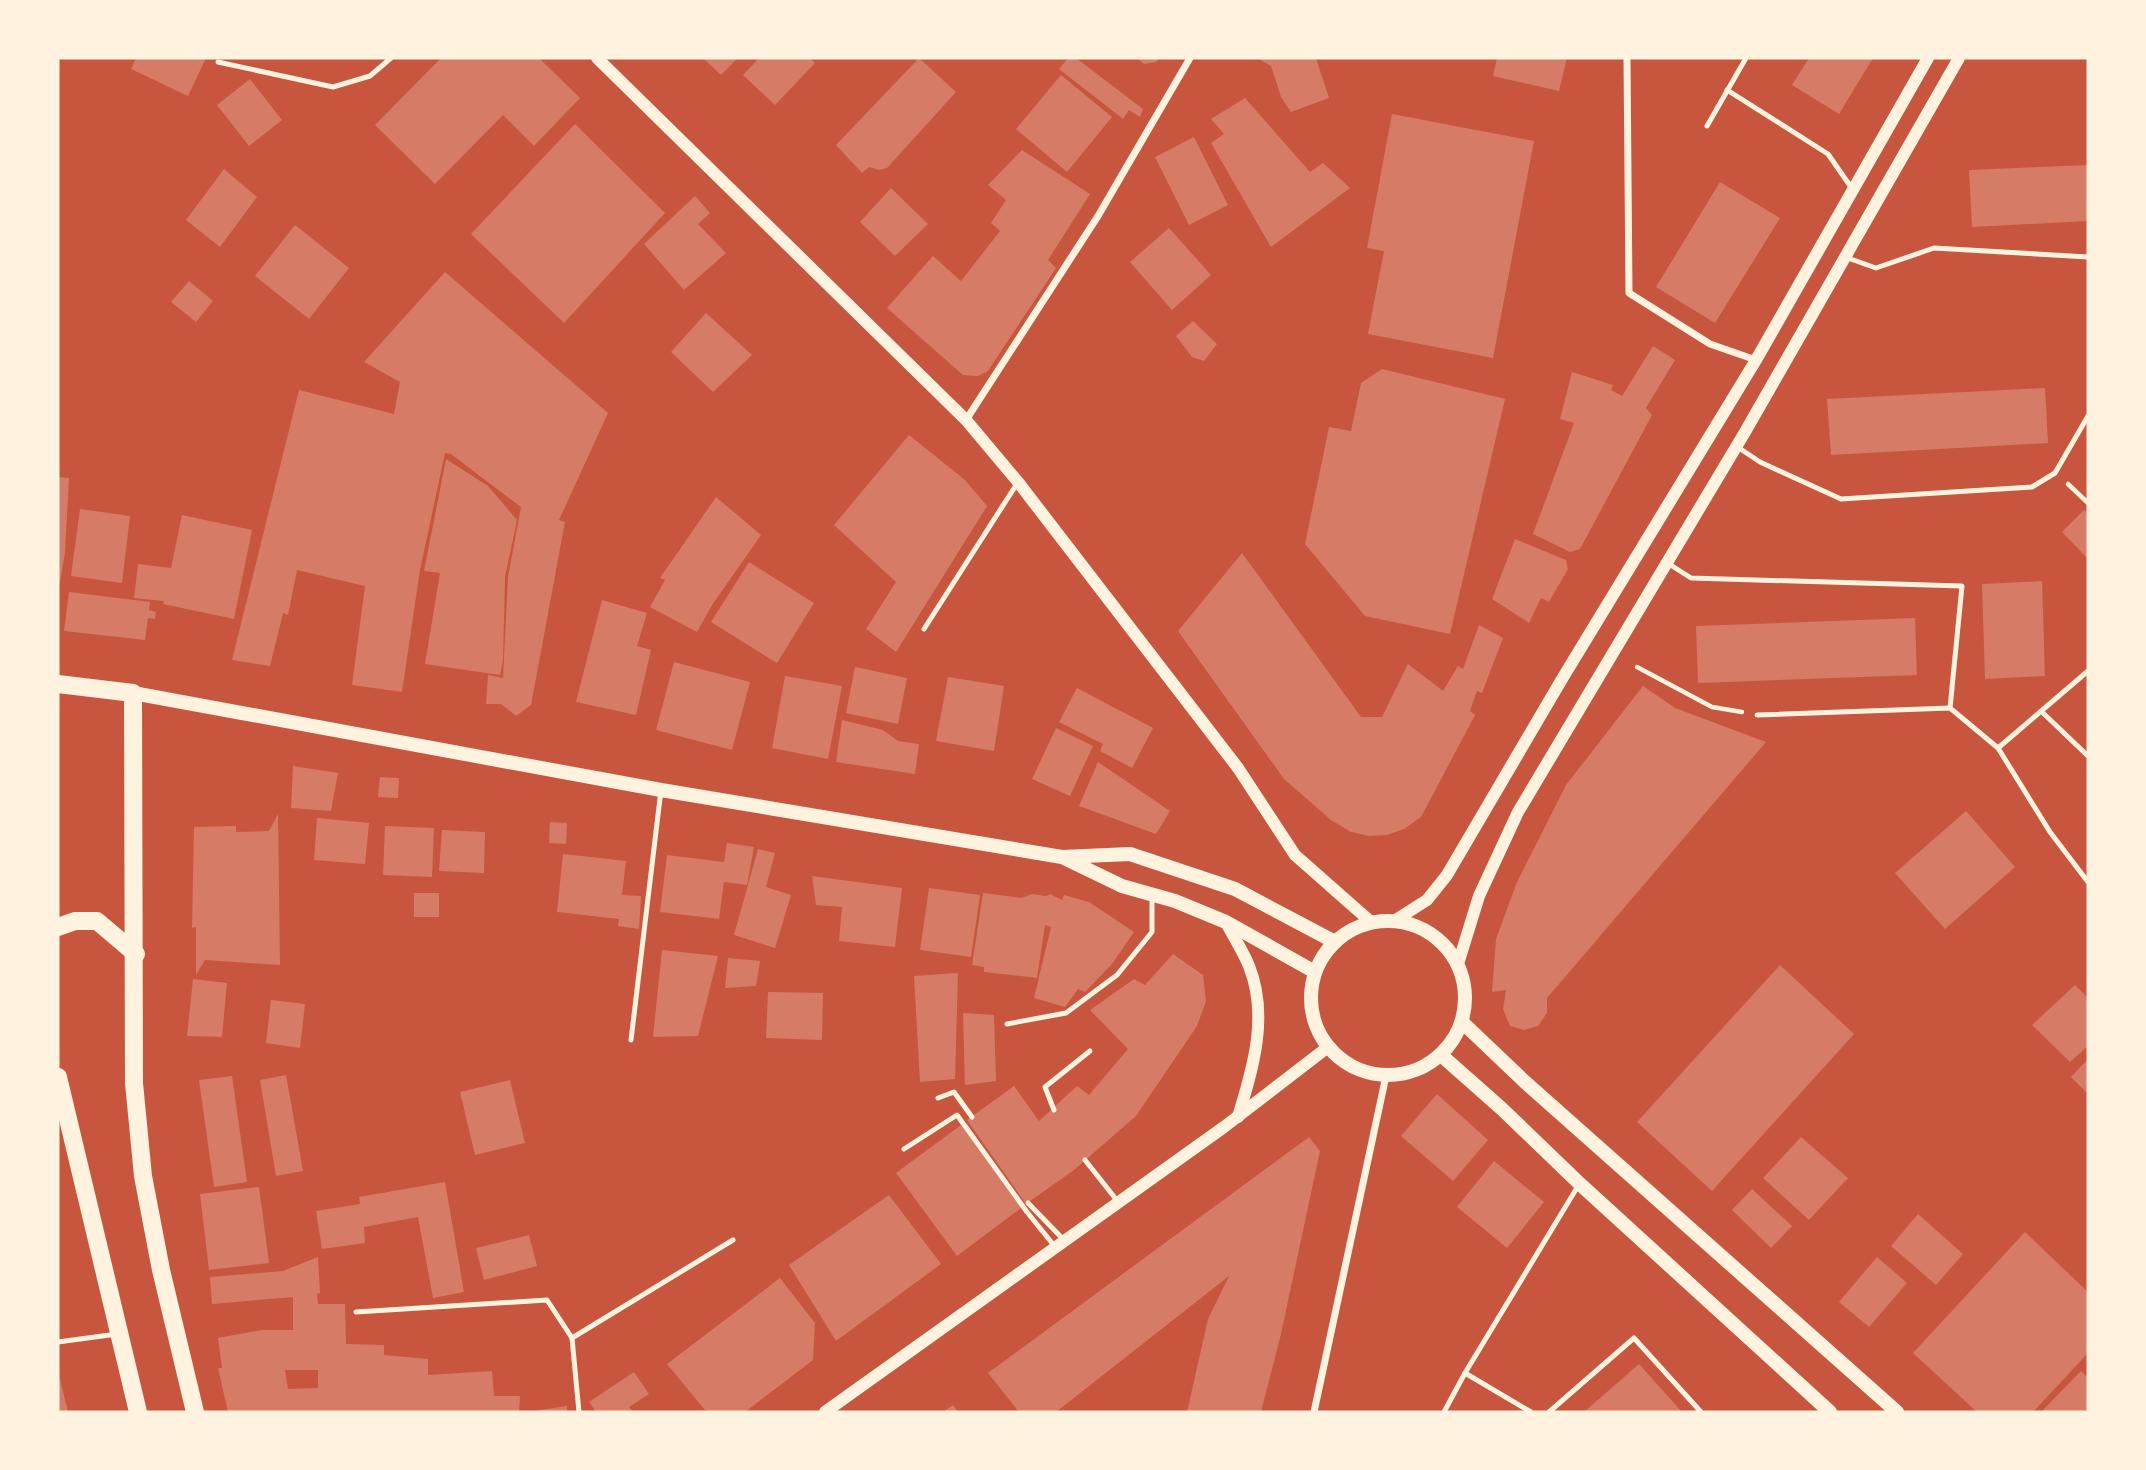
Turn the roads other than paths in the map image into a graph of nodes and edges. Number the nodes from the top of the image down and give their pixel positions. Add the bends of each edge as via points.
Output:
1 (391, 58) edge
2 (597, 58) edge
3 (1190, 58) edge
4 (1627, 58) edge
5 (1746, 58) edge
6 (1928, 58) edge
7 (1959, 58) edge
8 (218, 62) dead end
9 (1727, 90) junction
10 (1707, 126) dead end
11 (1853, 190) junction
12 (1845, 257) junction
13 (2088, 257) edge
14 (1756, 359) junction
15 (2088, 416) edge
16 (966, 420) junction
17 (1736, 446) junction
18 (1018, 482) junction
19 (1667, 562) junction
20 (924, 629) dead end
21 (2088, 671) edge
22 (58, 684) edge
23 (133, 693) junction
24 (1951, 708) junction
25 (2042, 712) junction
26 (1756, 715) road end
27 (1998, 748) junction
28 (2088, 756) edge
29 (661, 790) junction
30 (1062, 857) junction
31 (2088, 882) edge
32 (1152, 894) junction
33 (1394, 921) junction
34 (1226, 922) junction
35 (1371, 922) junction
36 (58, 927) edge
37 (1335, 942) junction
38 (136, 954) junction
39 (1458, 964) junction
40 (1315, 972) junction
41 (1462, 1022) junction
42 (1007, 1024) dead end
43 (631, 1040) dead end
44 (1328, 1047) junction
45 (1090, 1051) dead end
46 (1441, 1055) junction
47 (1386, 1076) junction
48 (58, 1083) edge
49 (938, 1098) dead end
50 (1054, 1110) dead end
51 (972, 1117) dead end
52 (1238, 1117) junction
53 (904, 1149) dead end
54 (1085, 1160) dead end
55 (1580, 1184) junction
56 (1028, 1203) dead end
57 (1119, 1203) junction
58 (733, 1240) dead end
59 (1060, 1244) junction
60 (356, 1312) dead end
61 (120, 1334) junction
62 (572, 1338) junction
63 (58, 1342) edge
64 (1465, 1373) junction
65 (138, 1412) edge
66 (195, 1412) edge
67 (579, 1412) edge
68 (825, 1412) edge
69 (1314, 1412) edge
70 (1444, 1412) edge
71 (1531, 1412) edge
72 (1549, 1412) edge
73 (1701, 1412) edge
74 (1830, 1412) edge
75 (1897, 1412) edge

1 - 8 lane via 370,76 333,86
2 - 16 street
3 - 16 street via 1098,216
4 - 14 street via 1629,293 1710,344
5 - 9 lane
6 - 11 street
7 - 12 street
9 - 10 lane
9 - 11 lane via 1828,154
11 - 14 street
12 - 13 lane via 1876,268 1934,248
12 - 17 street
14 - 33 street via 1447,876 1427,900
15 - 17 lane via 2056,473 2032,487 1841,499
16 - 18 street
17 - 19 street
18 - 20 lane
18 - 35 street via 1238,768 1295,855
19 - 24 lane via 1691,578 1962,586
19 - 39 street via 1518,813 1479,895
21 - 25 lane
22 - 23 main road
23 - 29 main road
23 - 38 main road
24 - 26 lane
24 - 27 lane
25 - 27 lane
25 - 28 lane
27 - 31 lane via 2050,832
29 - 30 main road
29 - 43 lane
30 - 32 main road via 1122,886
30 - 37 main road via 1130,853 1235,888
32 - 34 main road
32 - 42 lane via 1152,932 1117,975 1066,1013
33 - 35 main road
33 - 39 main road via 1413,925 1441,942
34 - 40 main road
34 - 52 street via 1249,967 1258,1007 1256,1056
35 - 37 main road
36 - 38 main road via 75,920 97,921
37 - 40 main road
38 - 66 main road via 134,1083 144,1177
39 - 41 main road via 1465,992
40 - 44 main road via 1311,998 1315,1024
41 - 46 main road
41 - 75 main road
44 - 47 main road via 1349,1065
44 - 52 street
45 - 50 lane via 1045,1087
46 - 47 main road via 1415,1071
46 - 55 main road
47 - 69 street
48 - 61 main road
49 - 51 lane via 954,1093
52 - 57 street
53 - 59 lane via 957,1115 1027,1212
54 - 57 lane
55 - 64 lane
55 - 74 main road
56 - 59 lane
57 - 59 street
58 - 62 lane
59 - 68 street
60 - 62 lane via 547,1300
61 - 63 lane
61 - 65 main road
62 - 67 lane
64 - 70 lane
64 - 71 lane
72 - 73 lane via 1634,1338

